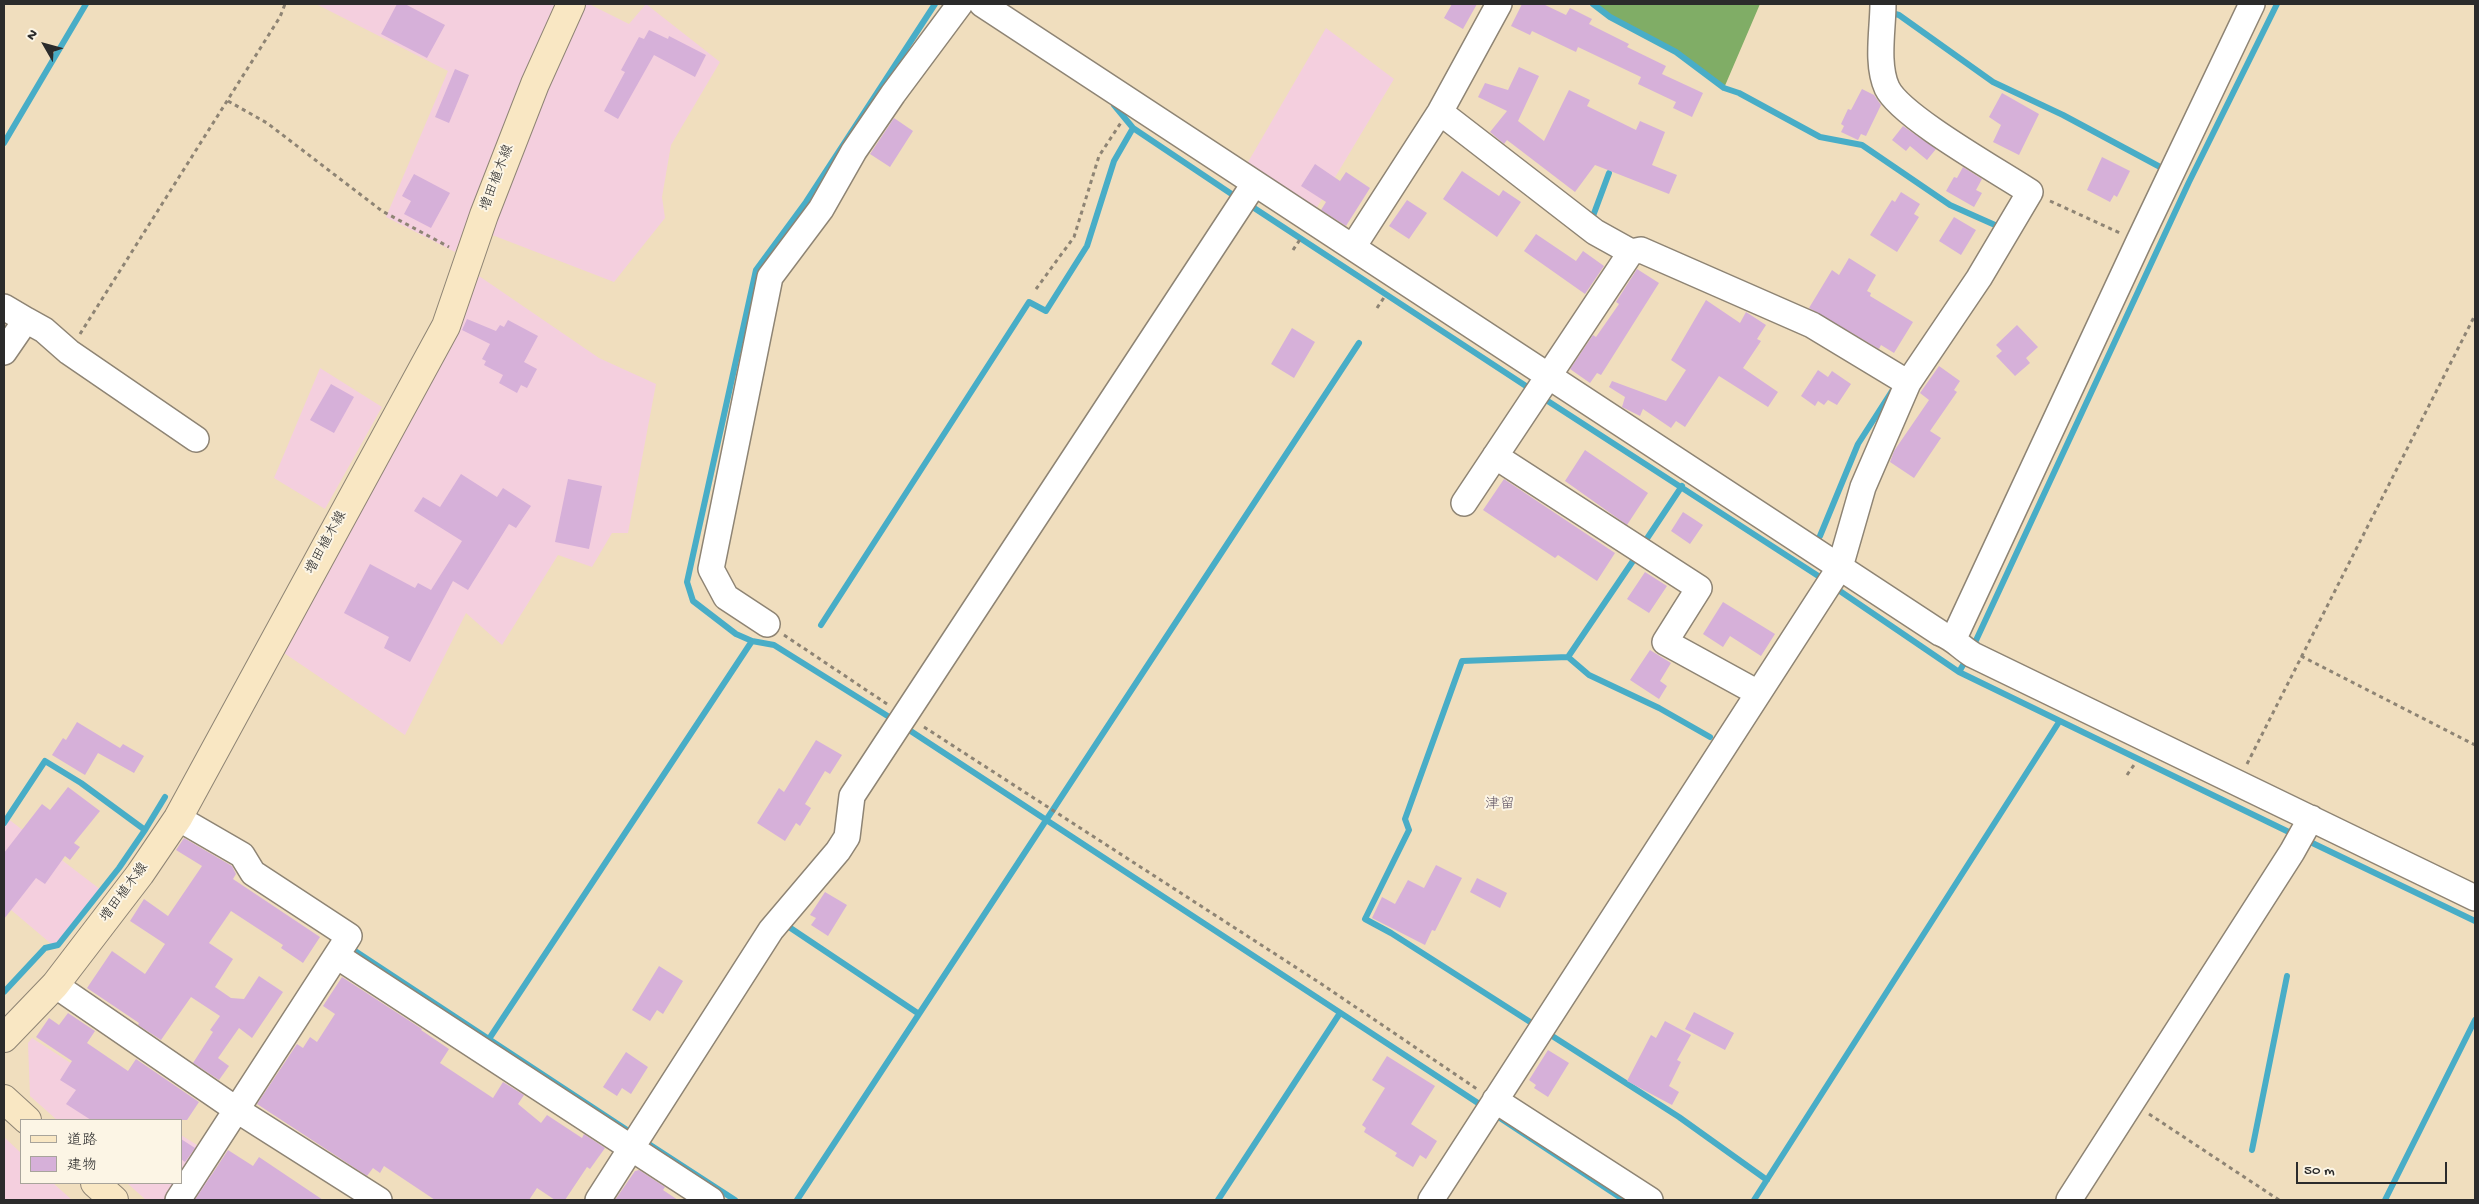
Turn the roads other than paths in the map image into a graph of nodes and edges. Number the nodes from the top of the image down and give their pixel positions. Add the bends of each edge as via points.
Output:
1 (570, 4) edge
2 (982, 4) edge
3 (1499, 4) edge
4 (2252, 4) edge
5 (958, 6) edge
6 (1883, 9) edge
7 (1440, 112) junction
8 (1254, 184) junction
9 (1353, 247) junction
10 (1636, 251) junction
11 (4, 307) edge
12 (26, 320) junction
13 (4, 352) edge
14 (1908, 383) junction
15 (1540, 386) junction
16 (196, 439) dead end
17 (1495, 456) junction
18 (1464, 503) dead end
19 (1835, 575) junction
20 (761, 620) dead end
21 (1963, 648) junction
22 (1758, 693) junction
23 (178, 818) junction
24 (2311, 818) junction
25 (2475, 898) edge
26 (342, 947) junction
27 (55, 985) junction
28 (4, 1038) edge
29 (4, 1099) edge
30 (1490, 1107) junction
31 (237, 1110) junction
32 (26, 1119) edge
33 (636, 1140) junction
34 (96, 1184) edge
35 (114, 1200) edge
36 (178, 1200) edge
37 (379, 1200) edge
38 (598, 1200) edge
39 (711, 1200) edge
40 (1431, 1200) edge
41 (1650, 1200) edge
42 (2069, 1200) edge

1 - 23 street, 増田植木線 via 534,84 446,326
2 - 8 street
3 - 7 street
4 - 21 street via 2138,241
5 - 20 street via 854,151 821,209 770,277 711,569 726,597
6 - 14 street via 1882,65 1887,88 1931,128 2030,192 1979,278
7 - 9 street
7 - 10 street via 1595,232
8 - 9 street
8 - 33 street via 852,796 847,837 838,851 772,930
9 - 15 street
10 - 14 street via 1812,325
10 - 15 street
11 - 12 street
12 - 13 street
12 - 16 street
14 - 19 street via 1863,487
15 - 17 street
15 - 19 street
17 - 18 street
17 - 22 street via 1699,588 1665,642
19 - 21 street
19 - 22 street
21 - 24 street
22 - 30 street
23 - 26 street via 247,864
23 - 27 street, 増田植木線 via 140,874
24 - 25 street
24 - 42 street
26 - 31 street
26 - 33 street
27 - 28 street, 増田植木線
27 - 31 street
29 - 32 street
30 - 40 street
30 - 41 street
31 - 36 street
31 - 37 street
33 - 38 street
33 - 39 street
34 - 35 street

